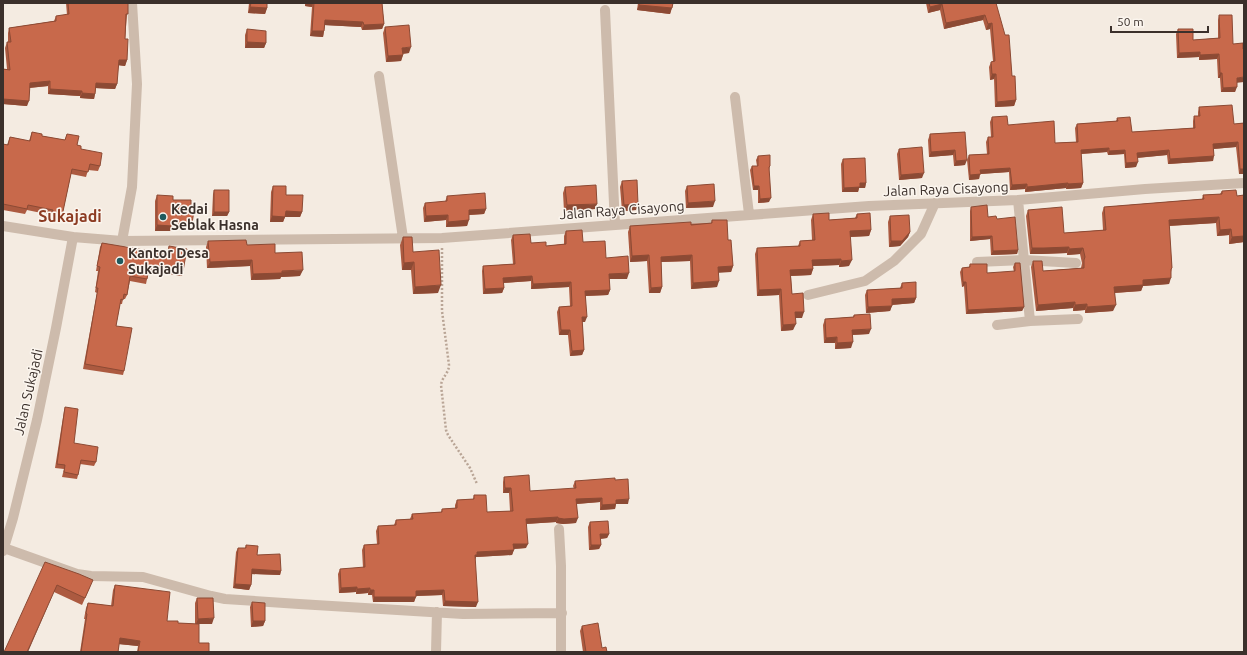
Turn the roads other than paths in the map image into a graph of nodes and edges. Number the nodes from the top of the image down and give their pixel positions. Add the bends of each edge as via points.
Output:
1 (132, 3) edge
2 (605, 10) dead end
3 (379, 76) dead end
4 (735, 97) dead end
5 (1244, 183) edge
6 (1018, 200) junction
7 (935, 203) junction
8 (749, 214) junction
9 (615, 225) junction
10 (3, 226) edge
11 (73, 237) junction
12 (403, 238) junction
13 (122, 240) junction
14 (1024, 260) junction
15 (977, 262) edge
16 (1076, 263) dead end
17 (808, 295) dead end
18 (1078, 319) dead end
19 (1030, 321) junction
20 (997, 325) dead end
21 (558, 529) dead end
22 (3, 550) edge
23 (437, 612) junction
24 (562, 613) junction
25 (436, 652) edge
26 (561, 652) edge

1 - 13 street via 136,92 132,187
2 - 9 street
3 - 12 street
4 - 8 street
5 - 6 street, Jalan Raya Cisayong
6 - 7 street, Jalan Raya Cisayong
6 - 14 street
7 - 8 street, Jalan Raya Cisayong
7 - 17 street via 921,234 894,261 864,281
8 - 9 street, Jalan Raya Cisayong
9 - 12 street, Jalan Raya Cisayong via 442,238
10 - 11 street, Jalan Raya Cisayong
11 - 13 street, Jalan Raya Cisayong
11 - 22 street, Jalan Sukajadi via 37,420
12 - 13 street, Jalan Raya Cisayong
14 - 15 street
14 - 16 street
14 - 19 street
18 - 19 street
19 - 20 street
21 - 24 street
22 - 23 street via 77,574 143,577 225,599
23 - 24 street
23 - 25 street
24 - 26 street

